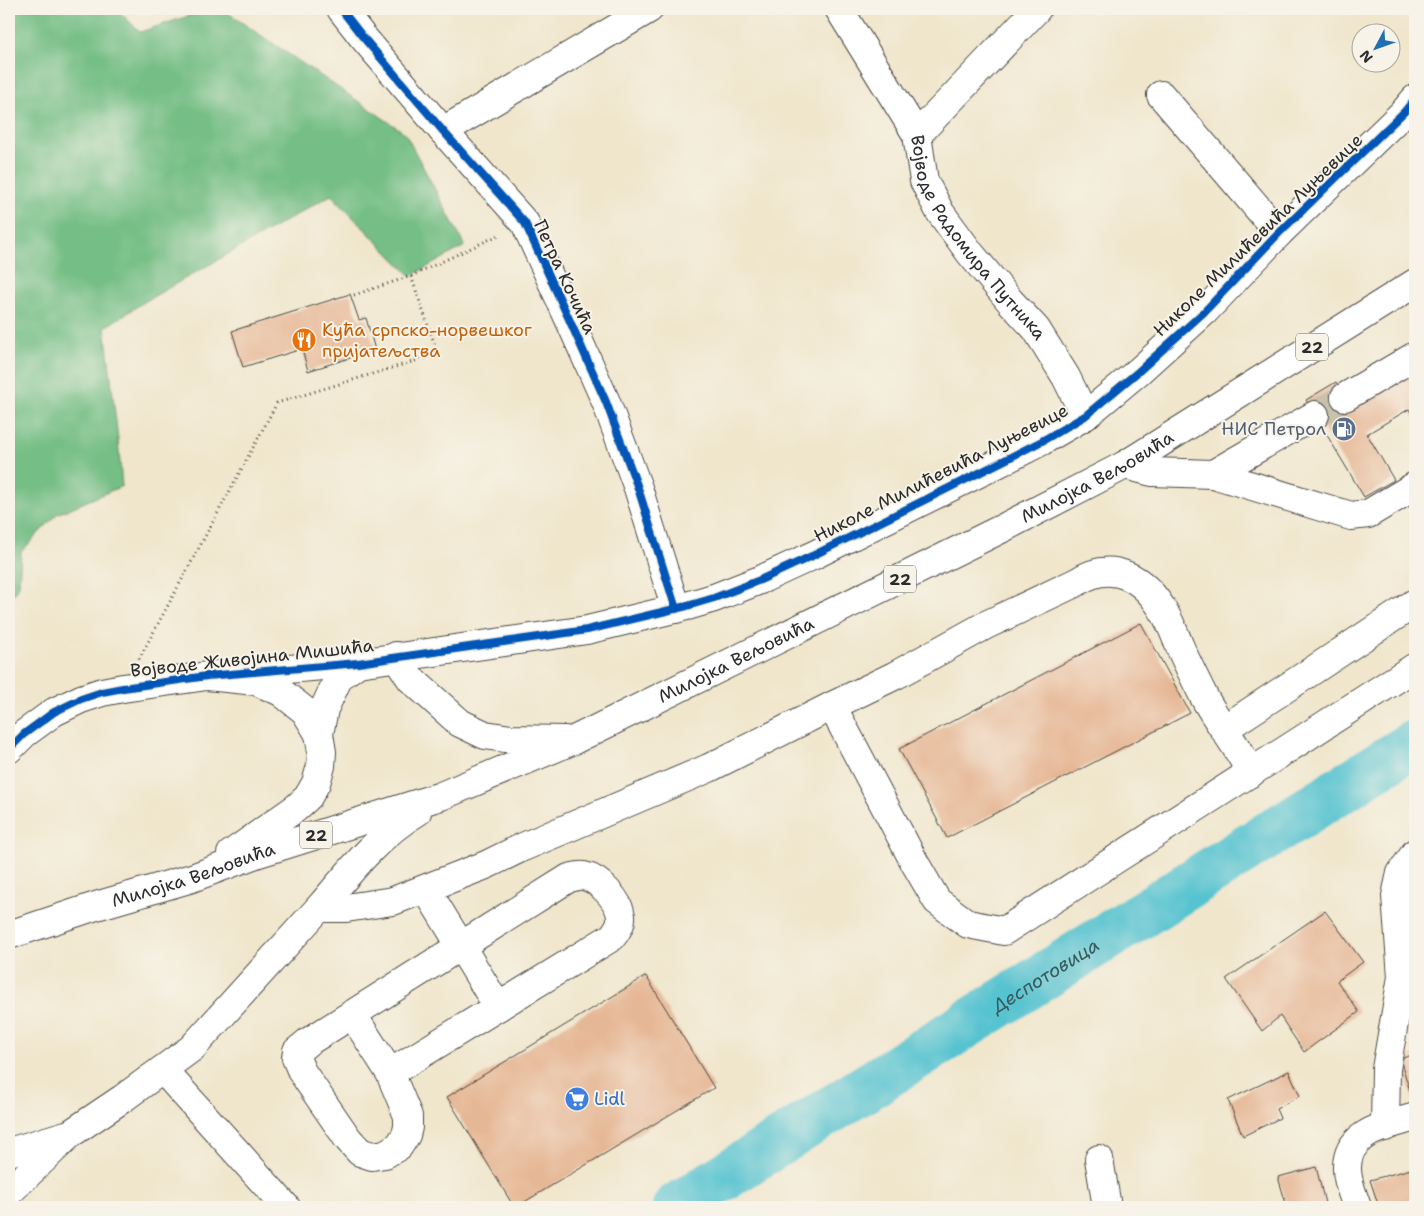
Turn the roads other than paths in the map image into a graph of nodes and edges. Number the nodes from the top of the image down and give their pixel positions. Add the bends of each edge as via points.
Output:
1 (341, 9) edge
2 (648, 9) edge
3 (839, 9) edge
4 (1037, 9) edge
5 (1161, 96) dead end
6 (1415, 99) edge
7 (443, 131) junction
8 (916, 135) junction
9 (1279, 233) junction
10 (1415, 283) edge
11 (1415, 356) edge
12 (1345, 397) tunnel mouth
13 (1315, 415) tunnel mouth
14 (1085, 416) junction
15 (1125, 465) junction
16 (1213, 474) junction
17 (1415, 486) edge
18 (1415, 604) edge
19 (676, 609) junction
20 (396, 656) junction
21 (358, 662) junction
22 (1415, 667) edge
23 (208, 676) junction
24 (832, 706) junction
25 (1224, 729) junction
26 (319, 734) junction
27 (574, 740) junction
28 (9, 748) edge
29 (1251, 773) junction
30 (441, 796) junction
31 (1415, 854) edge
32 (192, 878) junction
33 (426, 889) junction
34 (319, 908) junction
35 (9, 936) edge
36 (461, 946) junction
37 (498, 1007) junction
38 (352, 1014) junction
39 (163, 1070) junction
40 (390, 1073) junction
41 (1415, 1118) edge
42 (1385, 1127) junction
43 (70, 1134) junction
44 (9, 1152) edge
45 (1099, 1159) dead end
46 (9, 1192) edge
47 (286, 1207) edge
48 (1107, 1207) edge
49 (1357, 1207) edge

1 - 7 street, Петра Кочића
2 - 7 street
3 - 8 street, Војводе Радомира Путника
4 - 8 street
5 - 9 street
6 - 9 street, Николе Милићевића Луњевице
7 - 19 street, Петра Кочића via 525,223 606,402 638,488
8 - 14 street, Војводе Радомира Путника via 924,181 940,212 970,253 1036,329 1066,377
9 - 14 street, Николе Милићевића Луњевице via 1204,312
10 - 15 street, Милојка Вељовића / 22
11 - 12 street
13 - 16 street
14 - 19 street, Николе Милићевића Луњевице via 995,465 812,556 760,580
15 - 16 street via 1152,472
15 - 27 street, Милојка Вељовића / 22
16 - 17 street via 1351,516 1368,514
18 - 25 street
19 - 20 street, Николе Милићевића Луњевице via 587,630
20 - 21 street, Војводе Живојина Мишића
20 - 27 street via 411,679 460,723 485,735 511,739
21 - 23 street, Војводе Живојина Мишића
21 - 26 street via 339,678 324,709
22 - 29 street
23 - 26 street via 256,681 281,692 305,711
23 - 28 street, Војводе Живојина Мишића via 123,688 81,699 54,712
24 - 25 street via 1087,575 1110,571 1133,578 1164,611 1204,696
24 - 29 street via 937,901 968,924 1004,931
24 - 33 street via 709,768
25 - 29 street
26 - 32 street via 321,766 308,797 238,850
27 - 30 street, Милојка Вељовића / 22
30 - 32 street, Милојка Вељовића / 22 via 256,854
30 - 34 street via 403,820 378,842
31 - 42 street via 1401,873 1396,896 1402,977 1386,1069
32 - 35 street, Милојка Вељовића / 22
33 - 34 street via 393,901 346,908
33 - 36 street
34 - 39 street via 192,1048
36 - 37 street
36 - 37 street via 569,878 582,875 593,879 616,901 621,916 619,928 612,937
36 - 38 street
37 - 40 street
38 - 40 street
38 - 40 street via 297,1051 296,1058 302,1072 348,1139 360,1152 372,1156 385,1154 399,1146 408,1127 408,1116
39 - 43 street
39 - 47 street
41 - 42 street
42 - 49 street via 1363,1136 1351,1151 1347,1170
43 - 44 street
43 - 46 street
45 - 48 street

